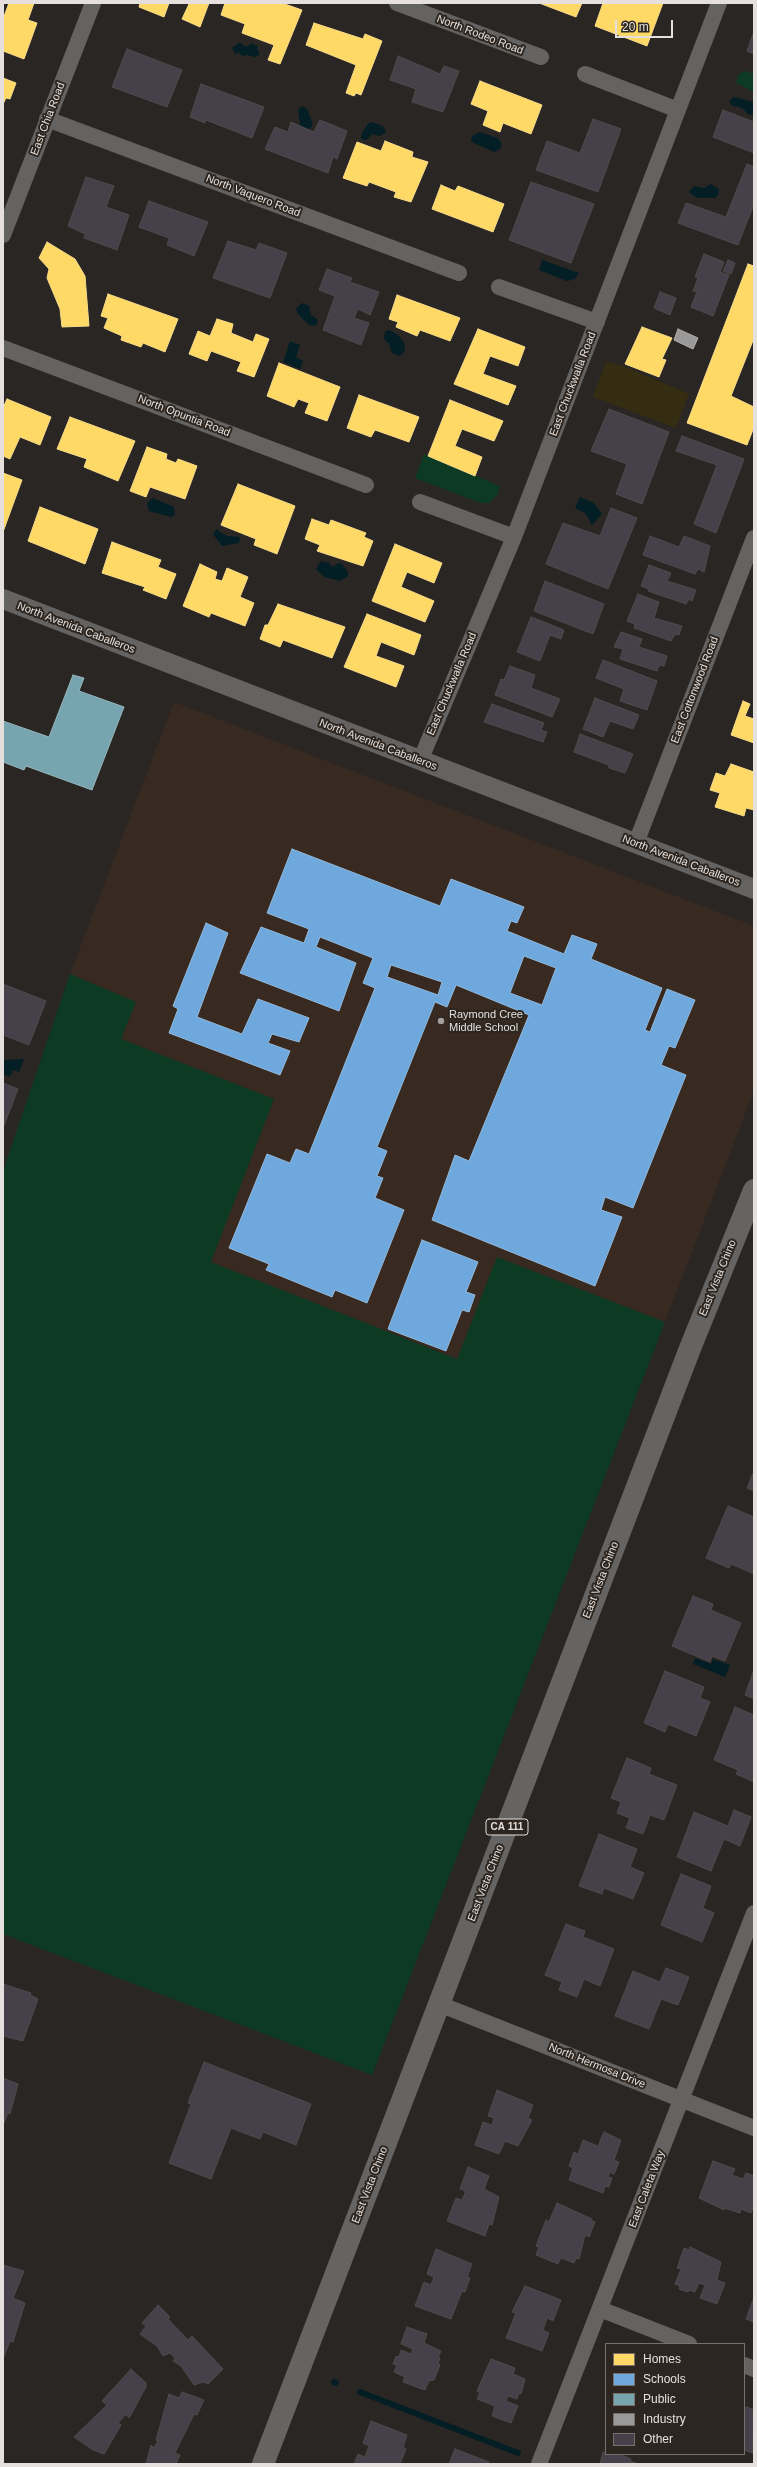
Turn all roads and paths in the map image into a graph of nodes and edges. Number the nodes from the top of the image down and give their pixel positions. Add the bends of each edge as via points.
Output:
1 (93, 3) edge
2 (397, 3) edge
3 (719, 3) edge
4 (540, 57) dead end
5 (585, 74) dead end
6 (678, 110) junction
7 (47, 119) junction
8 (3, 235) edge
9 (460, 273) dead end
10 (499, 287) dead end
11 (597, 322) junction
12 (3, 348) edge
13 (366, 485) dead end
14 (420, 502) dead end
15 (514, 537) junction
16 (754, 538) edge
17 (3, 599) edge
18 (420, 761) junction
19 (636, 843) junction
20 (754, 889) edge
21 (754, 1190) edge
22 (754, 1913) edge
23 (439, 2004) junction
24 (681, 2100) junction
25 (754, 2128) edge
26 (600, 2309) junction
27 (686, 2343) edge
28 (262, 2464) edge
29 (539, 2464) edge

1 - 7 street, East Chia Road
2 - 4 street, North Rodeo Road
3 - 6 street, East Chuckwalla Road
5 - 6 street
6 - 11 street, East Chuckwalla Road
7 - 8 street, East Chia Road
7 - 9 street, North Vaquero Road
10 - 11 street
11 - 15 street, East Chuckwalla Road
12 - 13 street, North Opuntia Road
14 - 15 street
15 - 18 street, East Chuckwalla Road
16 - 19 street, East Cottonwood Road
17 - 18 street, North Avenida Caballeros
18 - 19 street, North Avenida Caballeros
19 - 20 street, North Avenida Caballeros
21 - 23 main road, East Vista Chino / CA 111 via 684,1365
22 - 24 street, East Caleta Way
23 - 24 street, North Hermosa Drive
23 - 28 main road, East Vista Chino / CA 111
24 - 25 street, North Hermosa Drive
24 - 26 street, East Caleta Way
26 - 27 street
26 - 29 street, East Caleta Way

